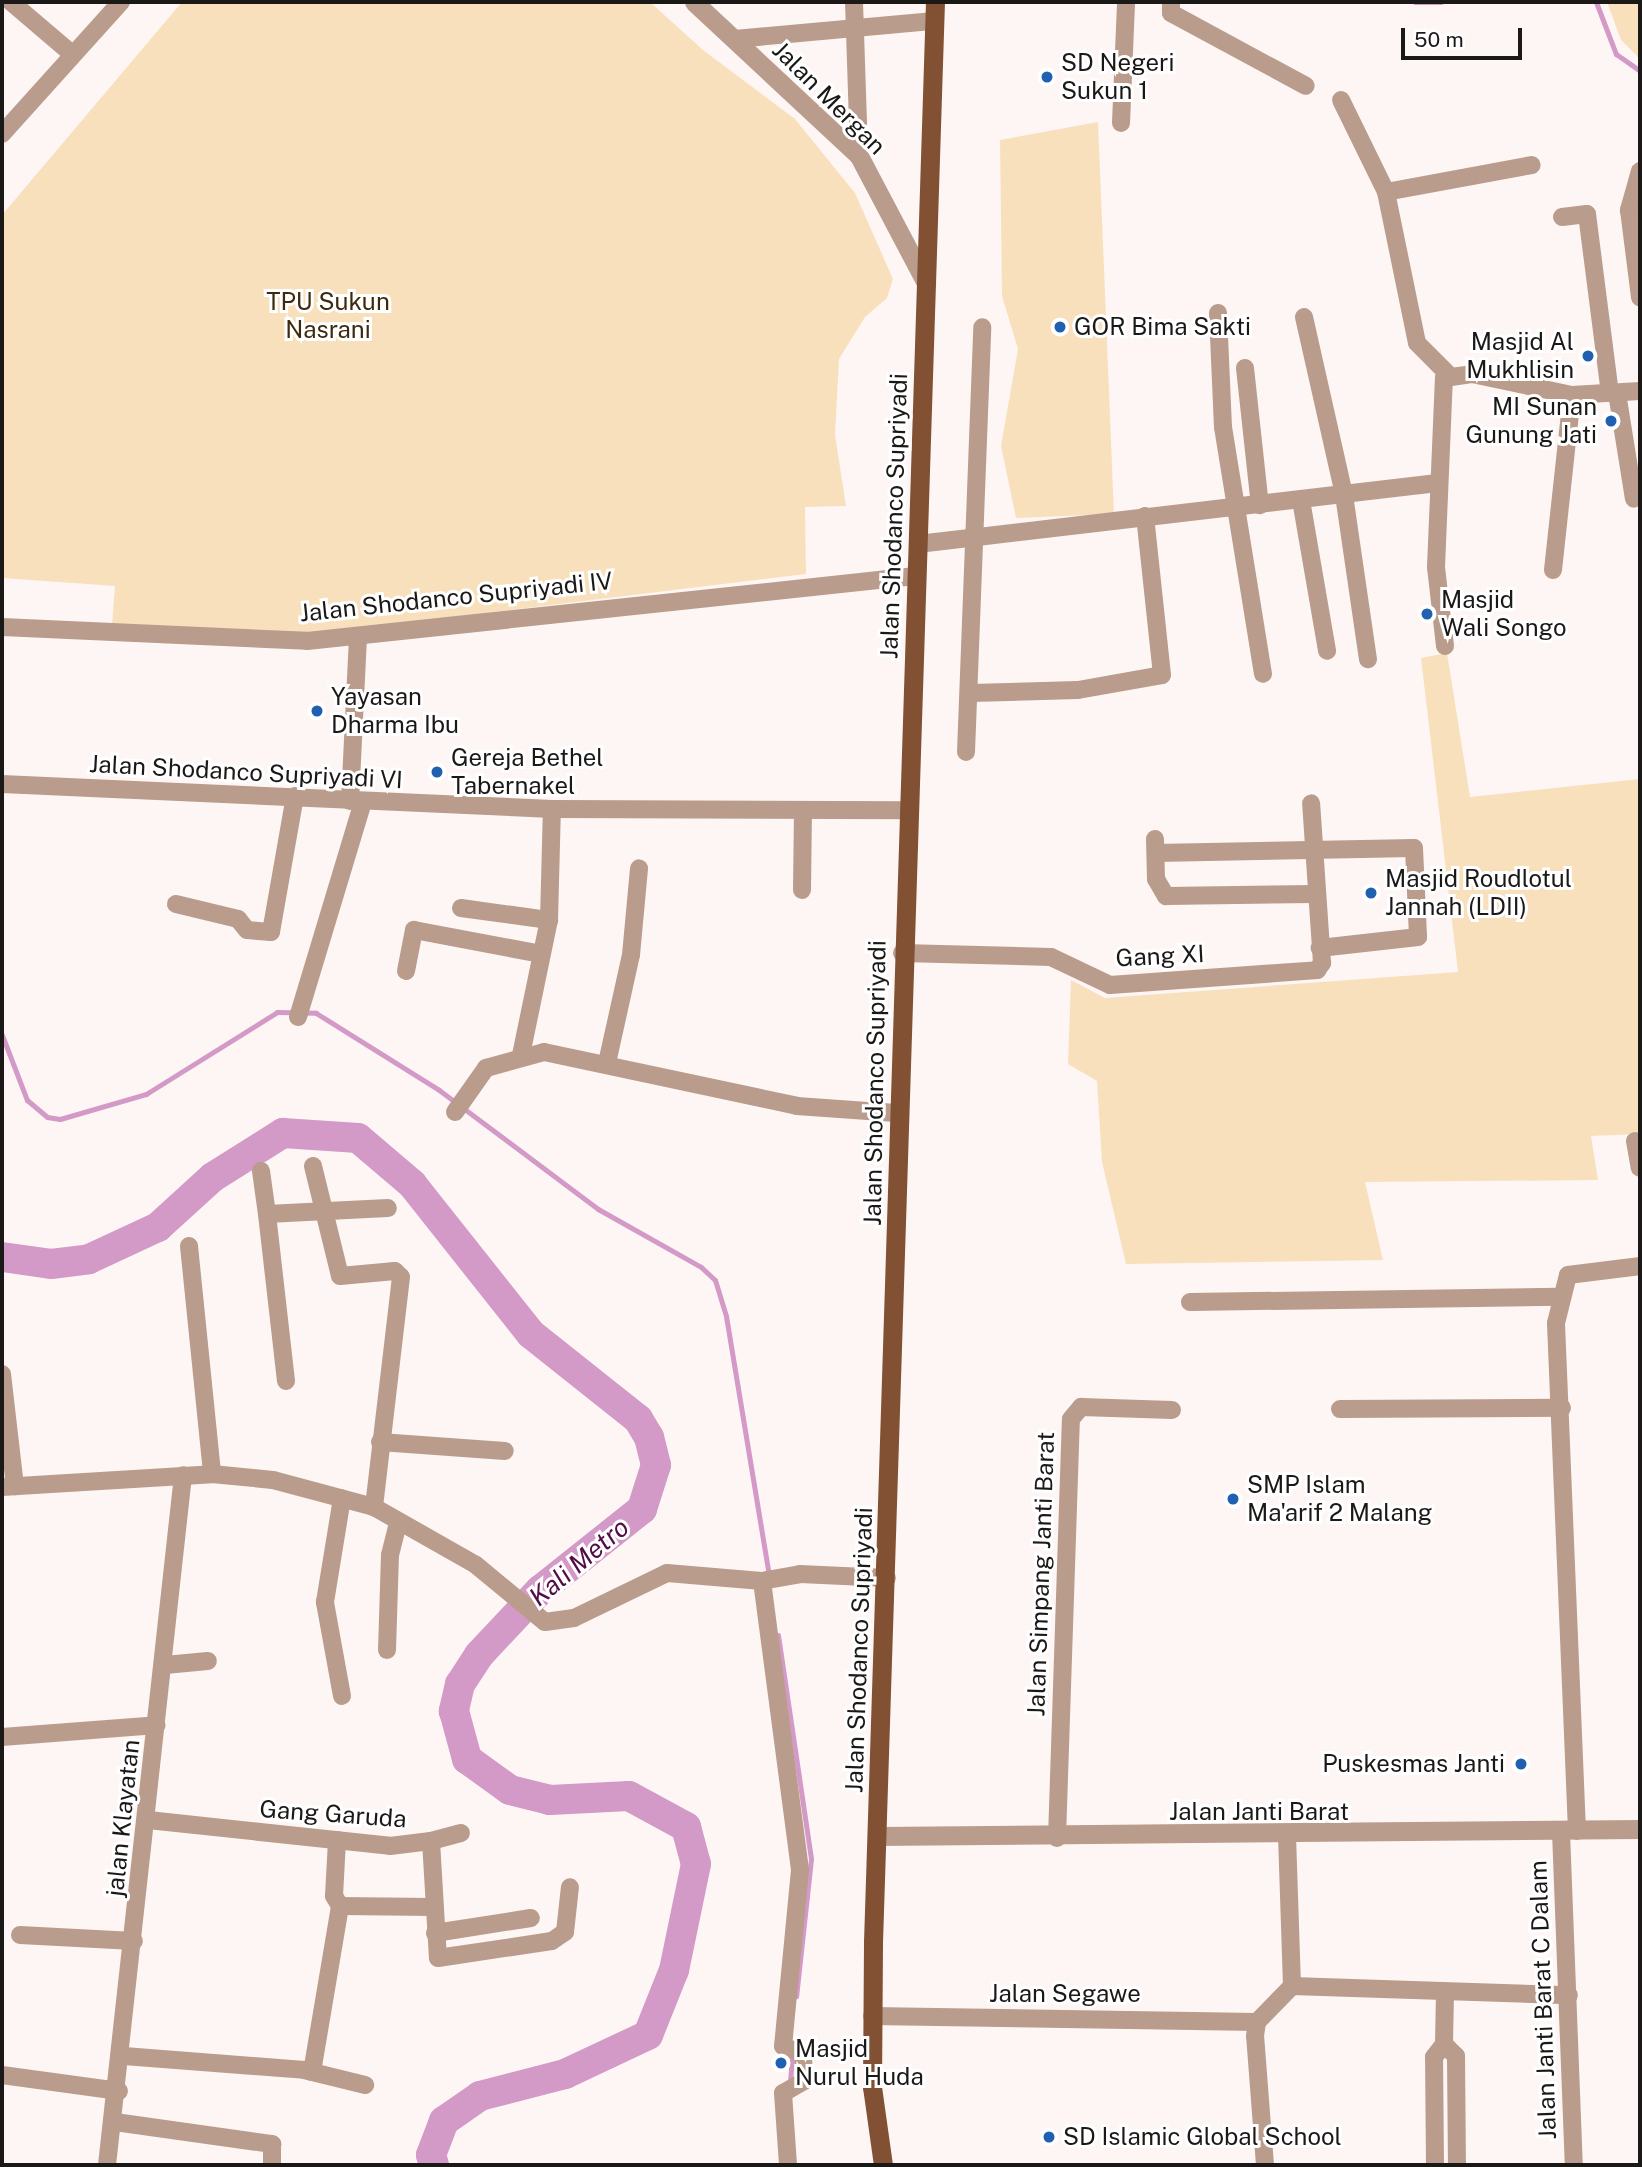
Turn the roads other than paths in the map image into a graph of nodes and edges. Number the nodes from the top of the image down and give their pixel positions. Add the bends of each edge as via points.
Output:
1 (11, 2) edge
2 (121, 2) edge
3 (694, 2) edge
4 (853, 2) edge
5 (1126, 2) edge
6 (1171, 2) edge
7 (935, 11) edge
8 (856, 25) junction
9 (735, 39) junction
10 (72, 54) junction
11 (1306, 86) dead end
12 (1341, 100) dead end
13 (1121, 123) dead end
14 (2, 134) edge
15 (859, 156) junction
16 (1532, 165) dead end
17 (1640, 171) edge
18 (1386, 192) junction
19 (1562, 217) dead end
20 (926, 283) junction
21 (1640, 297) edge
22 (1218, 313) dead end
23 (1304, 317) dead end
24 (982, 327) dead end
25 (1245, 368) dead end
26 (1450, 374) junction
27 (1640, 391) edge
28 (1613, 393) junction
29 (1572, 395) junction
30 (1437, 483) junction
31 (1344, 495) junction
32 (1634, 499) dead end
33 (1301, 500) junction
34 (1260, 505) junction
35 (1234, 508) junction
36 (1145, 516) junction
37 (977, 542) junction
38 (918, 544) junction
39 (1553, 570) dead end
40 (916, 576) junction
41 (2, 626) edge
42 (358, 636) junction
43 (1445, 646) dead end
44 (1326, 651) dead end
45 (1368, 659) dead end
46 (1263, 674) dead end
47 (971, 693) junction
48 (966, 752) dead end
49 (2, 784) edge
50 (295, 796) junction
51 (357, 802) junction
52 (1311, 803) dead end
53 (552, 809) junction
54 (909, 810) junction
55 (803, 812) junction
56 (1313, 845) junction
57 (639, 868) dead end
58 (802, 890) dead end
59 (1316, 894) junction
60 (176, 904) dead end
61 (461, 908) dead end
62 (549, 920) junction
63 (1320, 948) junction
64 (902, 953) junction
65 (541, 954) junction
66 (406, 971) dead end
67 (301, 1010) dead end
68 (521, 1055) junction
69 (607, 1063) junction
70 (459, 1105) dead end
71 (895, 1113) junction
72 (1635, 1141) dead end
73 (313, 1166) dead end
74 (1640, 1168) edge
75 (261, 1171) dead end
76 (388, 1208) dead end
77 (267, 1214) junction
78 (326, 1214) junction
79 (189, 1246) dead end
80 (1640, 1266) edge
81 (1190, 1302) dead end
82 (1560, 1306) junction
83 (2, 1374) edge
84 (286, 1381) dead end
85 (1562, 1408) junction
86 (1340, 1409) dead end
87 (1172, 1410) dead end
88 (380, 1442) junction
89 (505, 1451) dead end
90 (212, 1474) junction
91 (183, 1475) junction
92 (8, 1486) edge
93 (342, 1498) junction
94 (374, 1507) junction
95 (398, 1522) junction
96 (887, 1578) junction
97 (767, 1580) junction
98 (387, 1650) dead end
99 (208, 1661) dead end
100 (165, 1665) junction
101 (342, 1696) dead end
102 (157, 1725) junction
103 (2, 1737) edge
104 (148, 1820) junction
105 (1640, 1829) edge
106 (1569, 1832) junction
107 (461, 1833) dead end
108 (877, 1836) junction
109 (1287, 1837) junction
110 (1057, 1838) junction
111 (337, 1840) junction
112 (431, 1841) junction
113 (570, 1887) dead end
114 (340, 1906) junction
115 (433, 1907) junction
116 (531, 1918) dead end
117 (435, 1933) junction
118 (20, 1935) dead end
119 (134, 1941) junction
120 (1292, 1986) junction
121 (1445, 1992) junction
122 (1569, 1995) junction
123 (872, 2015) junction
124 (1257, 2022) junction
125 (1444, 2044) junction
126 (124, 2056) junction
127 (313, 2072) junction
128 (2, 2075) edge
129 (366, 2085) dead end
130 (119, 2091) junction
131 (115, 2122) junction
132 (107, 2165) edge
133 (272, 2165) edge
134 (788, 2165) edge
135 (883, 2165) edge
136 (1265, 2165) edge
137 (1435, 2165) edge
138 (1457, 2165) edge
139 (1574, 2165) edge

1 - 10 street
2 - 10 street
3 - 9 street, Jalan Mergan
4 - 8 street
5 - 13 street
6 - 11 street via 1171,13
7 - 8 street
7 - 20 main road, Jalan Shodanco Supriyadi
8 - 9 street
8 - 15 street
9 - 15 street, Jalan Mergan
10 - 14 street
12 - 18 street
15 - 20 street, Jalan Mergan
16 - 18 street
17 - 21 street via 1629,210
18 - 26 street via 1417,344
19 - 28 street via 1587,214
20 - 38 main road, Jalan Shodanco Supriyadi
22 - 35 street via 1216,351
23 - 31 street
24 - 37 street
25 - 34 street
26 - 29 street
26 - 30 street via 1439,393
27 - 28 street
28 - 29 street
28 - 32 street
29 - 39 street
30 - 31 street
30 - 43 street via 1436,567
31 - 33 street
31 - 45 street
33 - 34 street
33 - 44 street
34 - 35 street
35 - 36 street
35 - 46 street
36 - 37 street
36 - 47 street via 1162,675 1079,690
37 - 38 street
37 - 47 street
38 - 40 main road, Jalan Shodanco Supriyadi
40 - 42 street, Jalan Shodanco Supriyadi IV
40 - 54 main road, Jalan Shodanco Supriyadi
41 - 42 street, Jalan Shodanco Supriyadi IV via 193,639
42 - 51 street
47 - 48 street
49 - 50 street, Jalan Shodanco Supriyadi VI
50 - 51 street, Jalan Shodanco Supriyadi VI
50 - 60 street via 271,932 247,930 238,919
51 - 53 street, Jalan Shodanco Supriyadi VI
51 - 67 street
52 - 56 street
53 - 55 street, Jalan Shodanco Supriyadi VI
53 - 62 street
54 - 55 street, Jalan Shodanco Supriyadi VI
54 - 64 main road, Jalan Shodanco Supriyadi
55 - 58 street
56 - 59 street
56 - 59 street via 1156,846 1156,879 1166,896
56 - 63 street via 1407,844 1418,856 1418,937
57 - 69 street via 631,955
59 - 63 street
61 - 62 street
62 - 65 street
63 - 64 street, Gang XI via 1318,970 1126,985 1095,980 1051,957
64 - 71 main road, Jalan Shodanco Supriyadi
65 - 66 street via 414,930
65 - 68 street
68 - 69 street via 560,1054
68 - 70 street via 485,1068
69 - 71 street via 784,1103
71 - 96 main road, Jalan Shodanco Supriyadi
72 - 74 street
73 - 78 street
75 - 77 street
76 - 78 street
77 - 78 street
77 - 84 street
78 - 88 street via 340,1276 396,1271 401,1277
79 - 90 street
80 - 82 street via 1568,1275
81 - 82 street
82 - 85 street, Jalan Janti Barat C Dalam
83 - 92 street
85 - 86 street
85 - 106 street, Jalan Janti Barat C Dalam
87 - 110 street, Jalan Simpang Janti Barat via 1081,1407 1071,1419
88 - 89 street
88 - 94 street
90 - 91 street
90 - 93 street via 273,1480
91 - 92 street
91 - 100 street, jalan Klayatan
93 - 94 street
93 - 101 street via 325,1602
94 - 95 street
95 - 97 street via 458,1553 545,1622 575,1618 667,1573
95 - 98 street via 390,1555
96 - 97 street
96 - 108 main road, Jalan Shodanco Supriyadi
97 - 134 street via 800,1870 783,2046 803,2054 801,2083 783,2093
99 - 100 street
100 - 102 street, jalan Klayatan
102 - 103 street
102 - 104 street, jalan Klayatan
104 - 111 street, Gang Garuda
104 - 119 street, jalan Klayatan
105 - 106 street, Jalan Janti Barat
106 - 109 street, Jalan Janti Barat
106 - 122 street, Jalan Janti Barat C Dalam
107 - 112 street
108 - 110 street, Jalan Janti Barat
108 - 123 main road, Jalan Shodanco Supriyadi
109 - 110 street, Jalan Janti Barat
109 - 120 street
111 - 112 street, Gang Garuda via 390,1846
111 - 114 street via 334,1896
112 - 115 street, Gang Garuda
113 - 117 street, Gang Garuda via 565,1932 552,1941 438,1958
114 - 115 street
114 - 127 street
115 - 117 street, Gang Garuda
116 - 117 street
118 - 119 street
119 - 126 street, jalan Klayatan
120 - 121 street
120 - 124 street
121 - 122 street
121 - 125 street
122 - 139 street, Jalan Janti Barat C Dalam
123 - 124 street, Jalan Segawe
123 - 135 main road, Jalan Shodanco Supriyadi via 874,2110
124 - 136 street
125 - 137 street via 1434,2057
125 - 138 street via 1456,2056
126 - 127 street
126 - 130 street, jalan Klayatan
127 - 129 street
128 - 130 street
130 - 131 street, jalan Klayatan
131 - 132 street, jalan Klayatan
131 - 133 street via 272,2144

